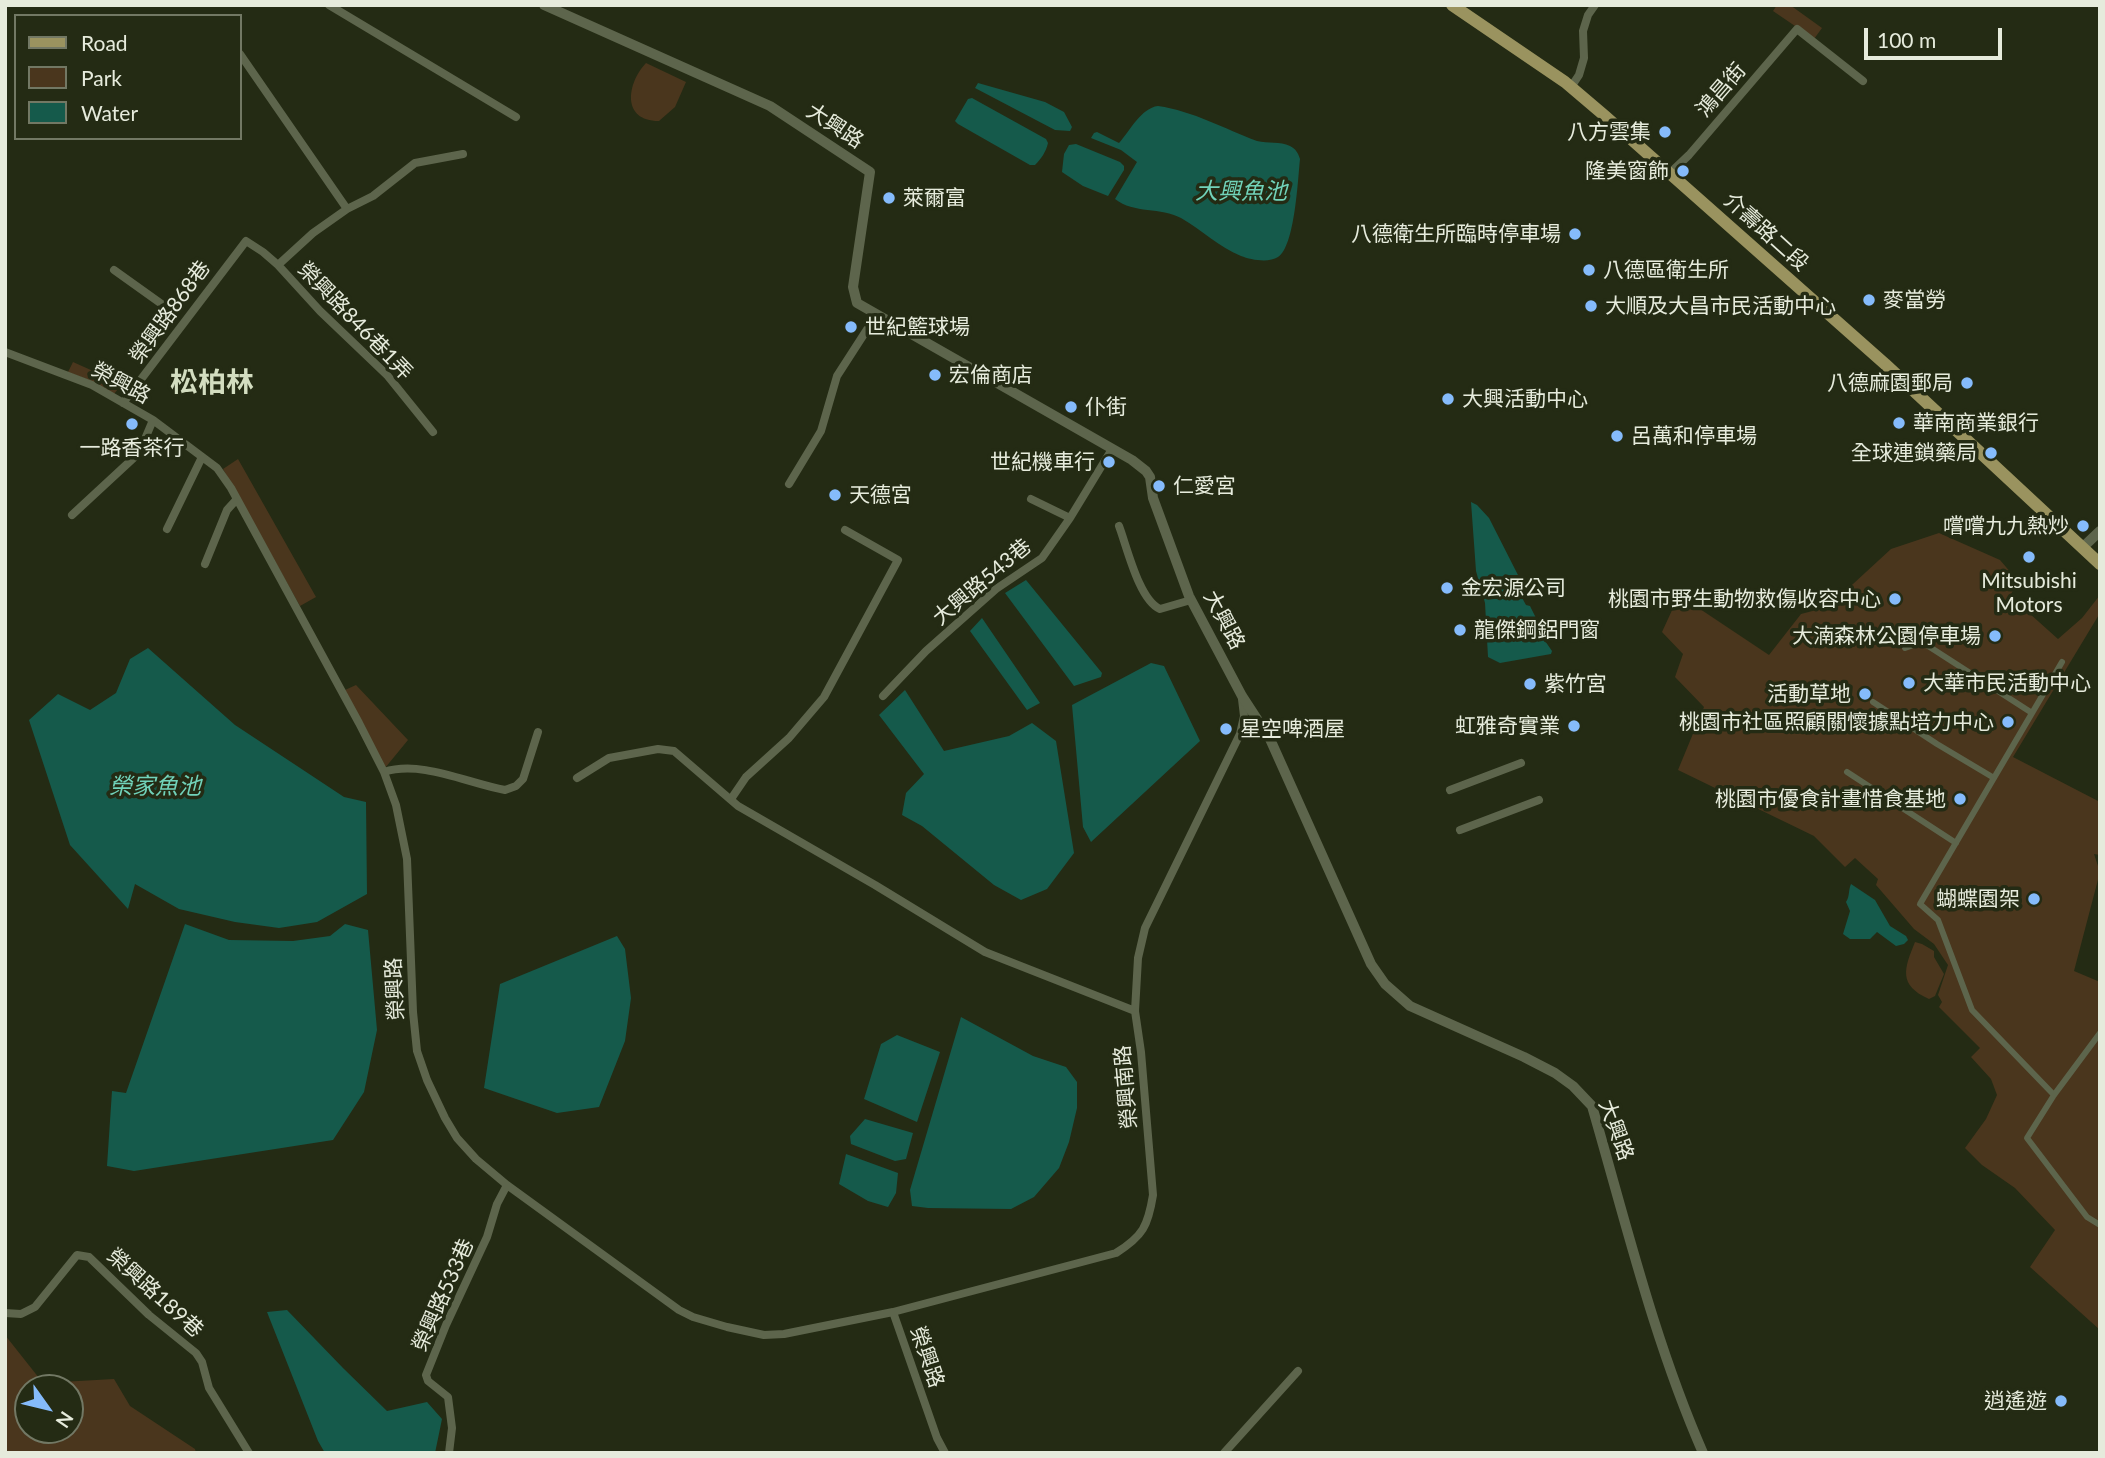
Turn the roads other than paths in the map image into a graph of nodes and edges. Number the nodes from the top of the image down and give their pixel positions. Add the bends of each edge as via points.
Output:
1 (329, 5) edge
2 (544, 5) edge
3 (1452, 5) edge
4 (1595, 5) edge
5 (242, 57) edge
6 (1863, 81) dead end
7 (1571, 87) junction
8 (516, 117) dead end
9 (463, 154) dead end
10 (1670, 173) junction
11 (347, 209) junction
12 (246, 241) joint
13 (278, 265) junction
14 (114, 270) dead end
15 (170, 310) dead end
16 (877, 314) junction
17 (5, 352) edge
18 (123, 403) junction
19 (153, 420) junction
20 (433, 432) dead end
21 (1112, 449) junction
22 (202, 457) junction
23 (789, 484) dead end
24 (237, 499) junction
25 (1031, 499) dead end
26 (72, 515) dead end
27 (1070, 519) junction
28 (1119, 526) dead end
29 (167, 529) dead end
30 (845, 530) dead end
31 (2100, 531) edge
32 (2082, 548) junction
33 (205, 564) dead end
34 (2100, 564) edge
35 (1191, 600) junction
36 (1905, 648) dead end
37 (2062, 662) dead end
38 (883, 696) dead end
39 (1242, 696) junction
40 (1873, 702) dead end
41 (2032, 713) junction
42 (538, 732) dead end
43 (1521, 763) dead end
44 (384, 772) junction
45 (1847, 772) dead end
46 (577, 778) dead end
47 (1994, 778) junction
48 (1450, 790) dead end
49 (731, 799) junction
50 (1539, 800) dead end
51 (1460, 830) dead end
52 (1956, 843) junction
53 (1135, 1011) junction
54 (2100, 1032) edge
55 (2054, 1095) junction
56 (507, 1185) junction
57 (2100, 1225) edge
58 (893, 1312) junction
59 (5, 1313) edge
60 (1298, 1371) dead end
61 (249, 1453) edge
62 (449, 1453) edge
63 (945, 1453) edge
64 (1224, 1453) edge
65 (1703, 1453) edge

1 - 8 street
2 - 16 street, 大興路 via 770,106 870,172 853,287 856,303
3 - 7 main road, 介壽路二段
4 - 7 street via 1583,32 1584,58
5 - 11 street
6 - 10 street, 鴻昌街 via 1797,29
7 - 10 main road, 介壽路二段
9 - 11 street via 415,163 373,196
10 - 32 main road, 介壽路二段
11 - 13 street
12 - 13 street, 榮興路846巷1弄
12 - 18 street, 榮興路868巷
13 - 20 street, 榮興路846巷1弄 via 387,375
14 - 15 street
16 - 21 street, 大興路
16 - 23 street via 837,376 821,431
17 - 18 street, 榮興路 via 92,384
18 - 19 street, 榮興路
19 - 22 street, 榮興路
19 - 26 street via 139,453
21 - 27 street, 大興路543巷
21 - 35 street, 大興路 via 1150,477 1153,498
22 - 24 street, 榮興路 via 217,468
22 - 29 street
24 - 33 street via 227,510
24 - 44 street, 榮興路
25 - 27 street
27 - 38 street, 大興路543巷 via 1042,558 996,589
28 - 35 street via 1142,588 1156,607
30 - 49 street via 898,560 824,697 789,738 746,777
31 - 32 street
32 - 34 main road, 介壽路二段
35 - 39 street, 大興路
36 - 41 street via 1922,642
37 - 41 street
39 - 53 street, 榮興南路 via 1240,734 1145,928
39 - 65 street, 大興路 via 1270,739 1371,964 1385,984 1410,1006 1555,1073 1592,1106 1675,1386
40 - 47 street
41 - 47 street
42 - 44 street via 523,779 505,790 418,769
43 - 48 street
44 - 56 street, 榮興路 via 407,859 417,1051 457,1138
45 - 52 street
46 - 49 street via 608,758 658,749 674,751
47 - 52 street
49 - 53 street via 985,952
50 - 51 street
52 - 55 street via 1920,905 1938,920 1972,1010
53 - 58 street, 榮興南路 via 1153,1195 1150,1216 1136,1239 1116,1252
54 - 55 street
55 - 57 street via 2027,1138 2087,1217
56 - 58 street, 榮興路 via 679,1310 705,1321 764,1335
56 - 62 street, 榮興路533巷 via 426,1375 448,1397
58 - 63 street, 榮興路
59 - 61 street, 榮興路189巷 via 21,1314 35,1307 77,1255 89,1257 196,1353 209,1388
60 - 64 street

